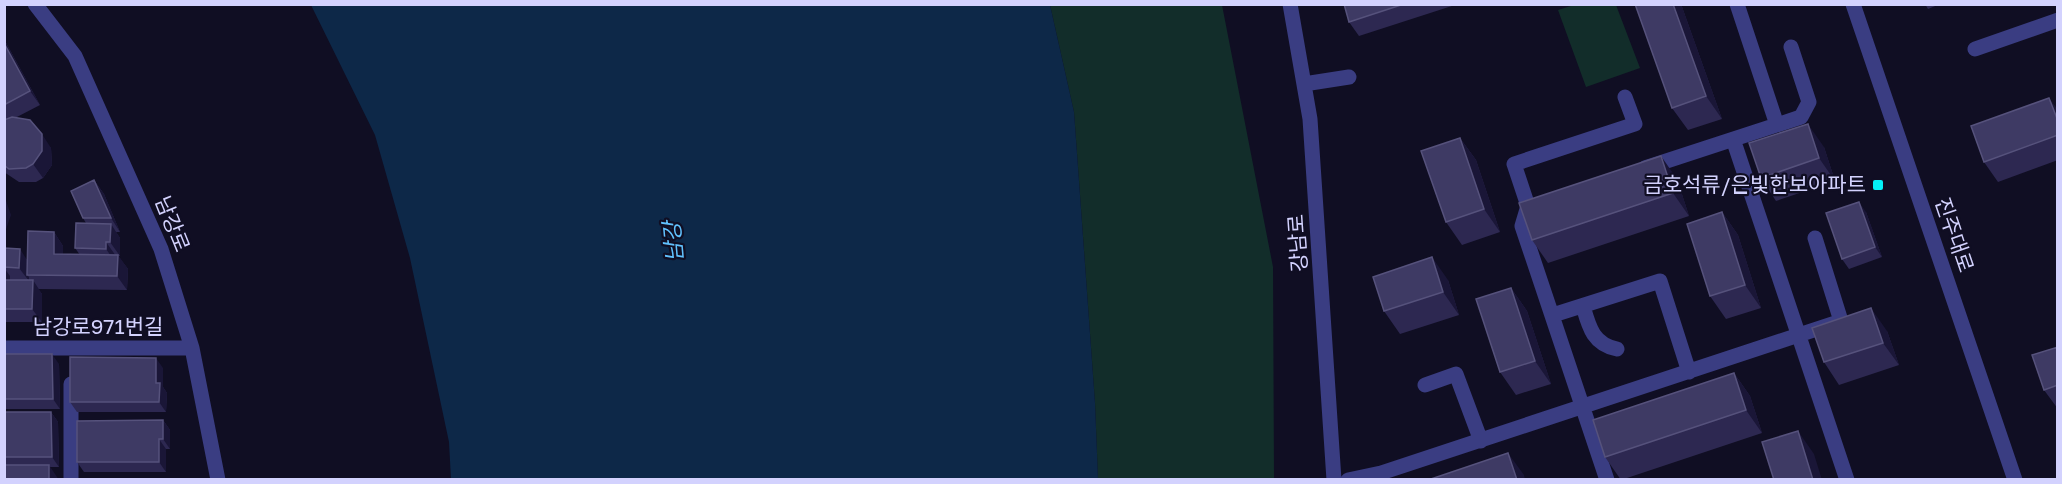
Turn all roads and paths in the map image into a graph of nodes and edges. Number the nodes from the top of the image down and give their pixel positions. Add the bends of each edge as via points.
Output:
1 (35, 4) edge
2 (1290, 4) edge
3 (1737, 4) edge
4 (1853, 4) edge
5 (2058, 20) edge
6 (1791, 47) dead end
7 (1975, 49) dead end
8 (1349, 77) dead end
9 (1304, 84) junction
10 (1626, 97) dead end
11 (1777, 125) junction
12 (1733, 139) junction
13 (1630, 172) edge
14 (1815, 238) dead end
15 (1583, 306) junction
16 (1552, 315) junction
17 (1800, 336) junction
18 (4, 348) edge
19 (192, 348) junction
20 (1617, 349) dead end
21 (71, 360) junction
22 (1689, 372) junction
23 (1425, 385) dead end
24 (1584, 407) junction
25 (1481, 441) junction
26 (71, 480) edge
27 (218, 480) edge
28 (1334, 480) edge
29 (1348, 480) edge
30 (1607, 480) edge
31 (1847, 480) edge
32 (2015, 480) edge

1 - 19 street, 남강로 via 75,56 161,249
2 - 9 street, 강남로
3 - 11 street
4 - 32 street, 진주대로
5 - 7 street
6 - 11 street via 1809,102 1801,117
8 - 9 street
9 - 28 street, 강남로 via 1310,119
10 - 16 street via 1635,124 1514,164 1534,205 1522,226
11 - 12 street
12 - 13 street
12 - 17 street
14 - 17 street via 1841,321
15 - 16 street
15 - 20 street via 1591,333 1608,347
15 - 22 street via 1660,281
16 - 24 street
17 - 22 street
17 - 31 street
18 - 21 street, 남강로971번길
19 - 21 street, 남강로971번길
19 - 27 street, 남강로
21 - 26 street
22 - 24 street
23 - 25 street via 1456,374
24 - 25 street
24 - 30 street
25 - 29 street

